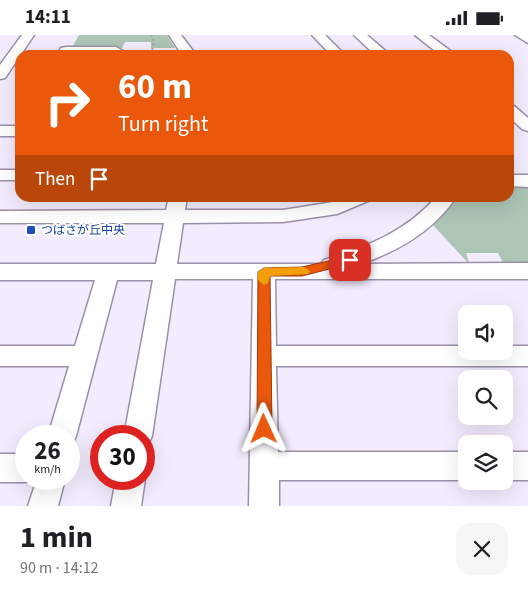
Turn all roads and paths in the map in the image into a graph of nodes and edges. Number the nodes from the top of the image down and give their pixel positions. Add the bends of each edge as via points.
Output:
1 (28, 35) edge
2 (75, 35) edge
3 (151, 35) edge
4 (176, 35) edge
5 (318, 35) edge
6 (360, 35) edge
7 (421, 35) edge
8 (521, 35) edge
9 (528, 39) edge
10 (18, 50) edge
11 (67, 50) edge
12 (152, 50) edge
13 (186, 50) edge
14 (333, 50) edge
15 (377, 50) edge
16 (442, 50) edge
17 (15, 54) edge
18 (0, 75) edge
19 (514, 114) edge
20 (528, 127) edge
21 (0, 131) edge
22 (15, 131) edge
23 (0, 175) edge
24 (15, 175) edge
25 (514, 181) edge
26 (528, 181) edge
27 (349, 202) edge
28 (443, 202) edge
29 (176, 207) edge
30 (0, 217) edge
31 (302, 271) junction
32 (528, 271) edge
33 (0, 272) edge
34 (108, 272) junction
35 (166, 272) junction
36 (264, 272) junction
37 (0, 356) edge
38 (85, 356) junction
39 (264, 356) junction
40 (528, 356) edge
41 (65, 425) edge
42 (140, 425) edge
43 (264, 467) junction
44 (458, 467) edge
45 (513, 467) edge
46 (528, 467) edge
47 (0, 468) edge
48 (15, 468) edge
49 (48, 490) edge
50 (128, 490) edge
51 (43, 506) edge
52 (126, 506) edge
53 (264, 506) edge

1 - 10 street
2 - 11 street
3 - 12 path
4 - 13 street
5 - 14 street
6 - 15 street
7 - 16 street
8 - 9 street
17 - 18 street
19 - 20 street
21 - 22 street
23 - 24 street
25 - 26 street
27 - 29 street via 283,216
28 - 31 street via 418,227 394,243 350,260
29 - 30 street
29 - 35 street
31 - 32 street
31 - 36 street
33 - 34 street
34 - 35 street
34 - 38 street
35 - 36 street
35 - 42 street
36 - 39 street
37 - 38 street
38 - 41 street
39 - 40 street
39 - 43 street
43 - 44 street
43 - 53 street
45 - 46 street
47 - 48 street
49 - 51 street
50 - 52 street

